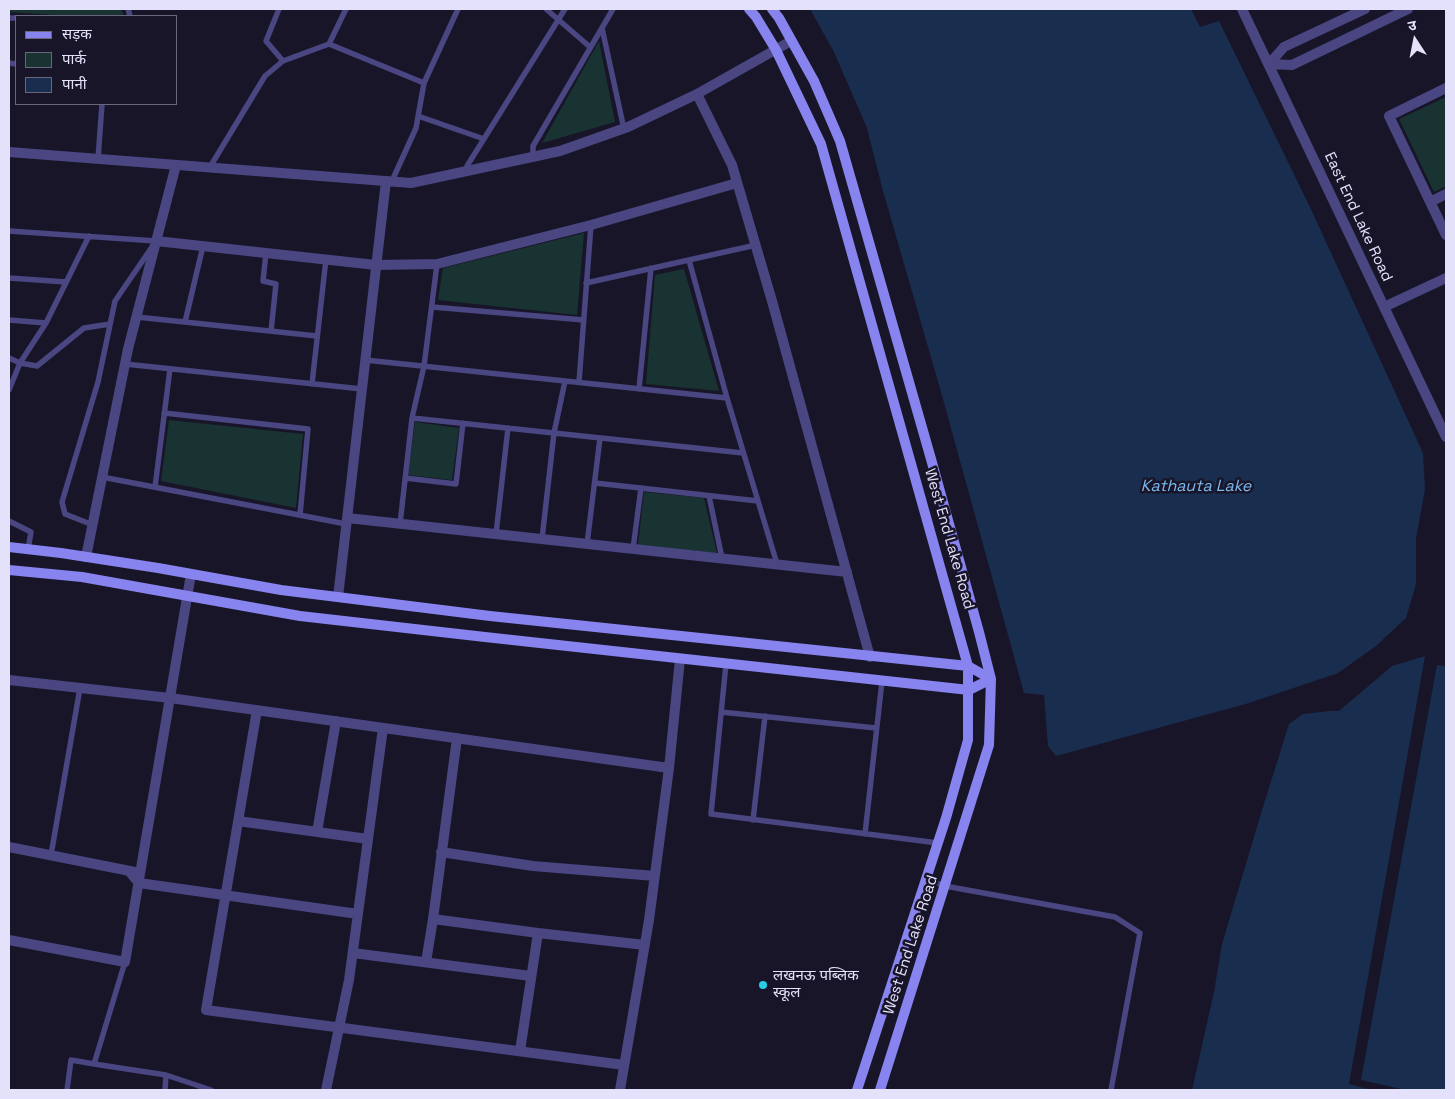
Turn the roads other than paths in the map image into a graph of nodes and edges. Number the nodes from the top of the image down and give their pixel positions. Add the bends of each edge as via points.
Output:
1 (279, 9) edge
2 (346, 9) edge
3 (458, 9) edge
4 (546, 9) edge
5 (565, 9) edge
6 (613, 9) edge
7 (749, 9) edge
8 (772, 9) edge
9 (1242, 9) edge
10 (1363, 9) edge
11 (1408, 9) edge
12 (559, 19) junction
13 (1372, 26) junction
14 (602, 28) junction
15 (791, 41) junction
16 (329, 44) junction
17 (590, 47) junction
18 (776, 50) junction
19 (284, 61) junction
20 (1269, 64) junction
21 (424, 82) junction
22 (1446, 88) edge
23 (697, 94) junction
24 (102, 105) edge
25 (418, 116) junction
26 (624, 129) junction
27 (484, 138) junction
28 (9, 152) edge
29 (533, 157) junction
30 (98, 159) junction
31 (176, 165) junction
32 (210, 167) junction
33 (468, 171) junction
34 (389, 181) junction
35 (737, 183) junction
36 (1446, 194) edge
37 (1430, 202) junction
38 (591, 225) junction
39 (9, 231) edge
40 (1446, 235) edge
41 (88, 236) junction
42 (156, 241) junction
43 (756, 245) junction
44 (204, 246) junction
45 (266, 253) junction
46 (326, 259) junction
47 (689, 260) junction
48 (437, 264) junction
49 (376, 265) junction
50 (651, 268) junction
51 (9, 278) edge
52 (1446, 278) edge
53 (66, 282) junction
54 (586, 283) junction
55 (432, 307) junction
56 (1384, 307) junction
57 (136, 317) junction
58 (9, 320) edge
59 (584, 320) junction
60 (185, 322) junction
61 (46, 323) junction
62 (110, 324) junction
63 (271, 331) junction
64 (317, 336) junction
65 (9, 358) edge
66 (365, 360) junction
67 (20, 363) junction
68 (125, 364) junction
69 (424, 366) junction
70 (170, 369) junction
71 (566, 381) junction
72 (579, 382) junction
73 (312, 384) junction
74 (362, 389) junction
75 (639, 389) junction
76 (9, 390) edge
77 (726, 398) junction
78 (164, 413) junction
79 (412, 418) junction
80 (463, 423) junction
81 (508, 428) junction
82 (554, 433) junction
83 (600, 438) junction
84 (1446, 438) edge
85 (743, 453) junction
86 (102, 477) junction
87 (405, 478) junction
88 (595, 483) junction
89 (155, 487) junction
90 (640, 488) junction
91 (709, 496) junction
92 (758, 502) junction
93 (300, 515) junction
94 (9, 521) edge
95 (346, 521) junction
96 (400, 524) junction
97 (93, 525) junction
98 (496, 534) junction
99 (542, 539) junction
100 (587, 544) junction
101 (9, 547) edge
102 (28, 549) junction
103 (633, 549) junction
104 (86, 556) junction
105 (722, 558) junction
106 (777, 564) junction
107 (9, 570) edge
108 (847, 572) junction
109 (191, 574) junction
110 (188, 596) junction
111 (338, 597) junction
112 (870, 656) junction
113 (680, 659) junction
114 (726, 664) junction
115 (968, 666) junction
116 (991, 679) junction
117 (9, 680) edge
118 (882, 681) junction
119 (80, 688) junction
120 (969, 690) junction
121 (170, 698) junction
122 (257, 710) junction
123 (721, 712) junction
124 (765, 716) junction
125 (336, 721) junction
126 (382, 728) junction
127 (876, 728) junction
128 (457, 738) junction
129 (669, 768) junction
130 (238, 820) junction
131 (753, 820) junction
132 (317, 832) junction
133 (865, 834) junction
134 (368, 839) junction
135 (938, 843) junction
136 (9, 847) edge
137 (441, 852) junction
138 (51, 855) junction
139 (655, 876) junction
140 (140, 878) junction
141 (926, 879) junction
142 (945, 886) junction
143 (225, 895) junction
144 (358, 914) junction
145 (433, 919) junction
146 (538, 933) junction
147 (9, 940) edge
148 (645, 945) junction
149 (352, 953) junction
150 (126, 962) junction
151 (426, 962) junction
152 (532, 976) junction
153 (339, 1028) junction
154 (520, 1052) junction
155 (94, 1064) junction
156 (624, 1065) junction
157 (166, 1075) junction
158 (67, 1090) edge
159 (165, 1090) edge
160 (211, 1090) edge
161 (326, 1090) edge
162 (620, 1090) edge
163 (857, 1090) edge
164 (880, 1090) edge
165 (1111, 1090) edge

1 - 19 lane via 266,41
2 - 16 lane
3 - 21 lane
4 - 12 lane
5 - 12 lane
6 - 14 lane
7 - 18 street, West End Lake Road
8 - 15 street, West End Lake Road
9 - 20 street, East End Lake Road
10 - 13 street
10 - 20 street via 1284,47
11 - 13 street
12 - 17 lane
12 - 27 lane
13 - 20 street via 1292,65
14 - 17 lane
14 - 26 lane
15 - 18 street
15 - 116 street, West End Lake Road via 814,82 840,141
16 - 19 lane
16 - 21 lane
17 - 29 lane via 533,146
18 - 23 street
18 - 115 street, West End Lake Road via 821,144
19 - 32 lane via 265,76
20 - 56 street, East End Lake Road
21 - 25 lane
22 - 37 street via 1389,116
23 - 26 street
23 - 35 street via 732,164
24 - 30 lane
25 - 27 lane
25 - 34 lane via 416,128
26 - 29 street
27 - 33 lane via 467,166
28 - 30 street
29 - 33 street
30 - 31 street
31 - 32 street
31 - 42 street
32 - 34 street
33 - 34 street via 411,183
34 - 49 street
35 - 38 street
35 - 43 street
36 - 37 street
37 - 40 street
38 - 48 street
38 - 54 lane
39 - 41 lane
41 - 42 lane
41 - 53 lane
42 - 44 street
42 - 57 street
42 - 62 lane via 115,301
43 - 47 lane
43 - 108 street
44 - 45 street
44 - 60 lane
45 - 46 street
45 - 63 lane via 263,281 276,284
46 - 49 street
46 - 64 lane
47 - 50 lane
47 - 77 lane
48 - 49 street
48 - 55 lane
49 - 66 street
50 - 54 lane
50 - 75 lane
51 - 53 lane
52 - 56 street
53 - 61 lane
54 - 59 lane
55 - 59 lane
55 - 69 lane
56 - 84 street, East End Lake Road
57 - 60 lane
57 - 68 street
58 - 61 lane
59 - 72 lane
60 - 63 lane
61 - 67 lane
62 - 67 lane via 84,328 37,366
62 - 97 lane via 98,382 62,502 65,514
63 - 64 lane
64 - 73 lane
65 - 67 lane
66 - 69 lane
66 - 74 street
67 - 76 lane
68 - 70 lane
68 - 86 street
69 - 71 lane
69 - 79 lane
70 - 73 lane
70 - 78 lane
71 - 72 lane
71 - 82 lane
72 - 75 lane
73 - 74 lane
74 - 95 street
75 - 77 lane
77 - 85 lane
78 - 89 lane
78 - 93 lane via 308,429
79 - 80 lane
79 - 87 lane
80 - 81 lane
80 - 87 lane via 456,484
81 - 82 lane
81 - 98 lane
82 - 83 lane
82 - 99 lane
83 - 85 lane
83 - 88 lane
85 - 92 lane
86 - 89 lane
86 - 97 street
87 - 96 lane
88 - 90 lane
88 - 100 lane
89 - 93 lane
90 - 91 lane
90 - 103 lane
91 - 92 lane
91 - 105 lane
92 - 106 lane
93 - 95 lane
94 - 102 lane via 31,532
95 - 96 street
95 - 111 street
96 - 98 street
97 - 104 street
98 - 99 street
99 - 100 street
100 - 103 street
101 - 102 street
102 - 104 street
103 - 105 street
104 - 109 street
105 - 106 street
106 - 108 street
107 - 110 street via 82,578
108 - 112 street
109 - 110 street
109 - 111 street
110 - 113 street via 300,616
110 - 121 street
111 - 112 street
112 - 115 street
113 - 114 street
113 - 129 street
114 - 118 street
114 - 123 lane
115 - 116 street
115 - 120 street, West End Lake Road
116 - 120 street
116 - 142 street, West End Lake Road via 989,745
117 - 119 street
118 - 120 street
118 - 127 lane
119 - 121 street
119 - 138 lane
120 - 135 street, West End Lake Road via 968,740
121 - 122 street
121 - 140 street
122 - 125 street
122 - 130 street
123 - 124 lane
123 - 131 lane via 711,814
124 - 127 lane
124 - 131 lane
125 - 126 street
125 - 132 street
126 - 128 street
126 - 134 street
127 - 133 lane
128 - 129 street
128 - 137 street
129 - 139 street
130 - 132 street
130 - 143 street
131 - 133 lane
132 - 134 street
133 - 135 lane
134 - 144 street
135 - 141 street, West End Lake Road
136 - 138 street
137 - 139 street via 533,866
137 - 145 street
138 - 140 street via 129,871
139 - 148 street
140 - 143 street
140 - 150 street
141 - 142 lane
141 - 163 street, West End Lake Road
142 - 164 street, West End Lake Road
142 - 165 lane via 1115,917 1140,933
143 - 144 street
143 - 153 street via 206,1010
144 - 149 street
145 - 146 street
145 - 151 street
146 - 148 street
146 - 152 street
147 - 150 street
148 - 156 street
149 - 151 street
149 - 153 street
150 - 155 lane
151 - 152 street
152 - 154 street
153 - 154 street
153 - 161 street
154 - 156 street
155 - 157 lane
155 - 158 lane via 71,1060
156 - 162 street
157 - 159 lane
157 - 160 lane

